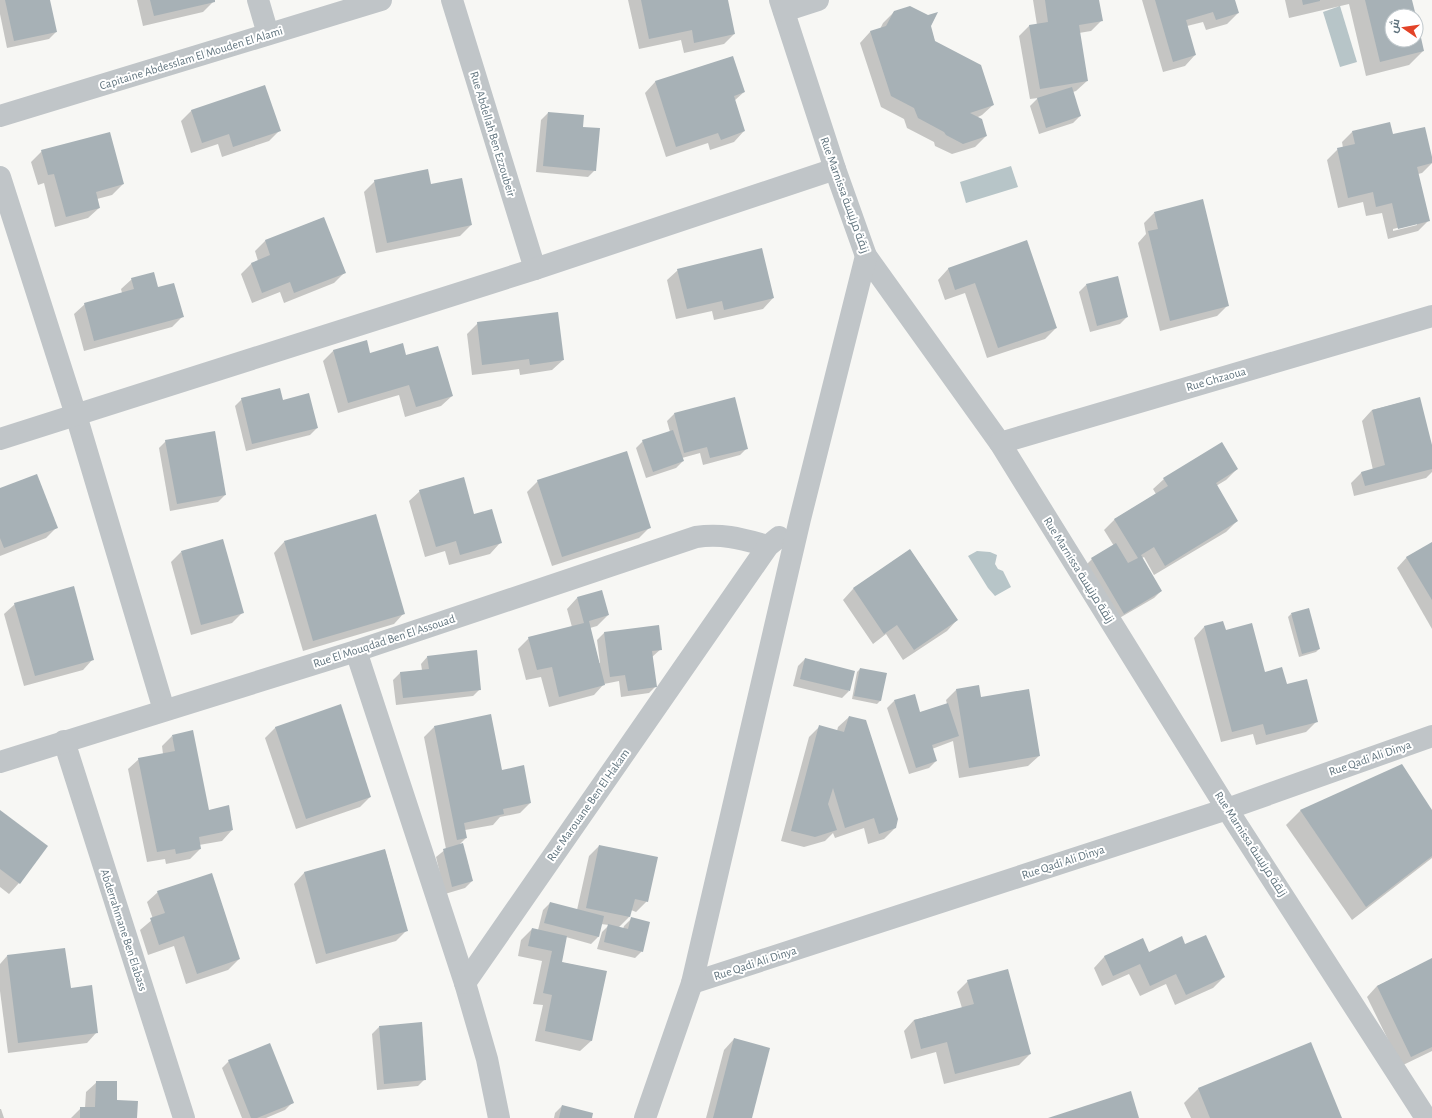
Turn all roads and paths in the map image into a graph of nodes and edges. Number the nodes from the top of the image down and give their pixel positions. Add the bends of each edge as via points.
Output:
1 (258, 0) edge
2 (381, 0) edge
3 (452, 0) edge
4 (818, 0) edge
5 (782, 5) edge
6 (268, 34) junction
7 (0, 116) edge
8 (835, 169) junction
9 (0, 177) edge
10 (866, 256) junction
11 (535, 269) junction
12 (1432, 316) edge
13 (76, 415) junction
14 (0, 439) edge
15 (1000, 443) junction
16 (800, 519) junction
17 (768, 546) junction
18 (356, 651) junction
19 (164, 710) junction
20 (1432, 736) edge
21 (64, 741) junction
22 (0, 762) edge
23 (1227, 808) junction
24 (465, 982) junction
25 (692, 983) junction
26 (184, 1118) edge
27 (499, 1118) edge
28 (645, 1118) edge
29 (1426, 1118) edge

1 - 6 street
2 - 6 street, Capitaine Abdesslam El Mouden El Alami
3 - 11 street, Rue Abdellah Ben Ezzoubeir
4 - 5 street
5 - 8 street, Rue Marnissa زنقة مرنيسة
6 - 7 street, Capitaine Abdesslam El Mouden El Alami
8 - 10 street, Rue Marnissa زنقة مرنيسة
8 - 11 street
9 - 13 street
10 - 15 street, Rue Marnissa زنقة مرنيسة
10 - 16 street
11 - 13 street
12 - 15 street, Rue Ghzaoua
13 - 14 street
13 - 19 street
15 - 23 street, Rue Marnissa زنقة مرنيسة
16 - 17 street, Rue Marouane Ben El Hakam
16 - 25 street
17 - 18 street, Rue El Mouqdad Ben El Assouad via 731,536 714,534 696,537
17 - 24 street, Rue Marouane Ben El Hakam
18 - 19 street, Rue El Mouqdad Ben El Assouad
18 - 24 street
19 - 21 street, Rue El Mouqdad Ben El Assouad
20 - 23 street, Rue Qadi Ali Dinya
21 - 22 street, Rue El Mouqdad Ben El Assouad
21 - 26 street, Abderrahmane Ben Elabass
23 - 25 street, Rue Qadi Ali Dinya
23 - 29 street, Rue Marnissa زنقة مرنيسة
24 - 27 street via 487,1059
25 - 28 street

